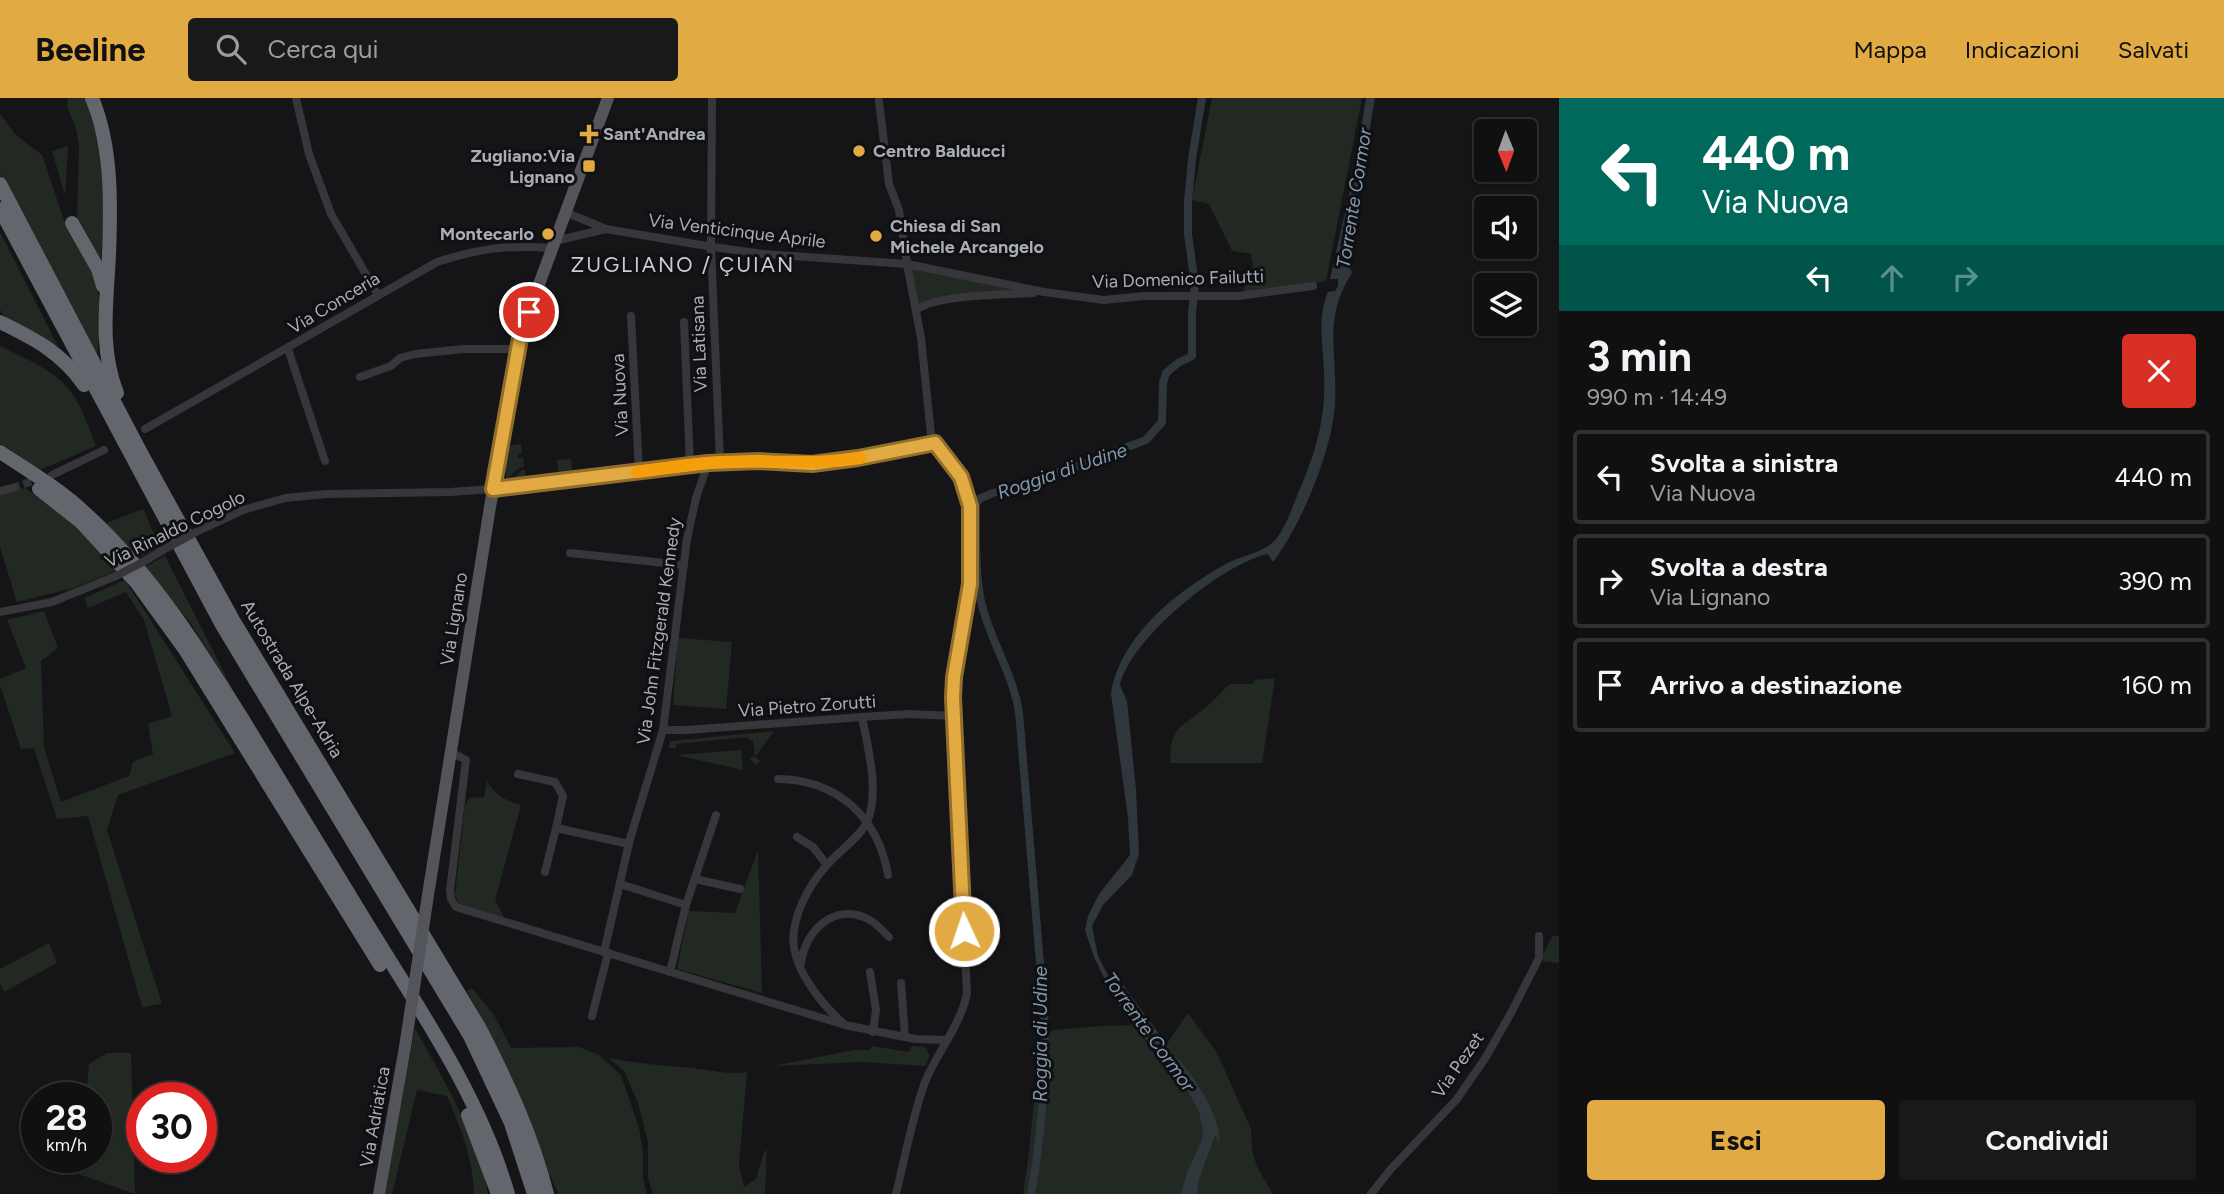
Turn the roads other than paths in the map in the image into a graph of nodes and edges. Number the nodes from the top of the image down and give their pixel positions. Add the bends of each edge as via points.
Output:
1 (92, 98) edge
2 (296, 98) edge
3 (608, 98) edge
4 (712, 98) edge
5 (878, 102) dead end
6 (0, 184) edge
7 (0, 209) edge
8 (565, 212) junction
9 (72, 223) dead end
10 (606, 229) junction
11 (554, 244) junction
12 (711, 247) junction
13 (907, 264) junction
14 (1313, 286) dead end
15 (1044, 292) junction
16 (106, 294) junction
17 (378, 295) junction
18 (916, 310) junction
19 (631, 316) dead end
20 (1, 321) edge
21 (684, 323) dead end
22 (288, 349) junction
23 (518, 349) junction
24 (360, 377) dead end
25 (145, 429) dead end
26 (935, 443) junction
27 (104, 450) dead end
28 (0, 453) edge
29 (136, 455) junction
30 (326, 461) dead end
31 (720, 462) junction
32 (0, 463) edge
33 (708, 463) junction
34 (690, 465) junction
35 (639, 472) junction
36 (52, 475) tunnel mouth
37 (12, 488) tunnel mouth
38 (493, 489) junction
39 (0, 491) edge
40 (570, 553) dead end
41 (684, 565) junction
42 (0, 612) edge
43 (953, 716) junction
44 (862, 717) junction
45 (663, 730) junction
46 (451, 752) junction
47 (518, 774) dead end
48 (778, 779) dead end
49 (716, 815) dead end
50 (866, 823) junction
51 (556, 828) junction
52 (797, 837) dead end
53 (629, 844) junction
54 (827, 865) junction
55 (545, 872) dead end
56 (888, 875) dead end
57 (695, 879) junction
58 (620, 884) junction
59 (740, 888) dead end
60 (428, 895) joint
61 (686, 905) junction
62 (1539, 936) dead end
63 (889, 937) dead end
64 (606, 952) junction
65 (801, 966) junction
66 (670, 972) junction
67 (870, 972) dead end
68 (901, 983) dead end
69 (592, 1016) dead end
70 (845, 1024) junction
71 (873, 1032) junction
72 (905, 1037) junction
73 (946, 1040) junction
74 (487, 1163) junction
75 (379, 1194) edge
76 (492, 1194) edge
77 (498, 1194) edge
78 (508, 1194) edge
79 (534, 1194) edge
80 (547, 1194) edge
81 (896, 1194) edge
82 (1371, 1194) edge

1 - 16 highway via 108,170
2 - 17 street via 309,154 331,214
3 - 8 main road, Via Lignano
4 - 12 street, Via Latisana
5 - 13 street via 889,184 899,210
6 - 29 highway, Autostrada Alpe-Adria
7 - 29 highway, Autostrada Alpe-Adria
8 - 10 street
8 - 11 main road, Via Lignano
9 - 16 highway via 98,269
10 - 11 street, Via Conceria
10 - 12 street, Via Venticinque Aprile
11 - 17 street, Via Conceria via 468,252 437,262
11 - 23 main road, Via Lignano
12 - 13 street, Via Venticinque Aprile
12 - 31 street, Via Latisana
13 - 15 street, Via Venticinque Aprile
13 - 18 street
14 - 15 street, Via Domenico Failutti via 1239,296 1104,300
15 - 18 street via 950,299
16 - 29 highway via 106,357
17 - 22 street, Via Conceria
18 - 26 street
19 - 35 street, Via Nuova
20 - 29 highway via 64,360 108,429
21 - 34 street
22 - 25 street, Via Conceria
22 - 30 street
23 - 24 street via 415,354
23 - 38 main road, Via Lignano
26 - 31 street via 812,464
26 - 43 street via 961,477 970,506 970,584 954,677
27 - 36 street
28 - 78 highway via 85,512 145,577 187,632 433,1034 477,1112
29 - 79 highway, Autostrada Alpe-Adria via 222,625 470,1036 511,1123
29 - 80 highway, Autostrada Alpe-Adria via 480,1027 533,1145
31 - 33 street
32 - 74 highway via 81,523 136,582 186,651 414,1020 468,1113
33 - 34 street
33 - 41 street, Via John Fitzgerald Kennedy via 696,498
34 - 35 street
35 - 38 street
37 - 39 street
38 - 42 street, Via Rinaldo Cogolo, bridge via 285,498 243,510 116,576 52,602
38 - 46 main road, Via Lignano
40 - 41 street
41 - 45 street, Via John Fitzgerald Kennedy
43 - 44 street, Via Pietro Zorutti
43 - 73 street via 967,975 964,1006
44 - 45 street, Via Pietro Zorutti
44 - 50 street via 873,774
45 - 53 street, Via John Fitzgerald Kennedy
46 - 60 main road, Via Lignano
46 - 64 street via 466,760 450,890 453,903 460,909
47 - 51 street via 555,782 563,796
48 - 50 street via 832,792
49 - 57 street
50 - 54 street
50 - 56 street via 882,848
51 - 53 street
51 - 55 street
52 - 54 street via 813,847
53 - 58 street, Via John Fitzgerald Kennedy
54 - 65 street via 808,891 797,919 794,948
57 - 59 street
57 - 61 street
58 - 61 street
58 - 64 street, Via John Fitzgerald Kennedy
60 - 75 main road, Via Adriatica, bridge
61 - 66 street
62 - 82 street, Via Pezet via 1539,958 1486,1056 1457,1099
63 - 65 street via 860,916 824,921 809,937
64 - 66 street
64 - 69 street, Via John Fitzgerald Kennedy
65 - 70 street via 820,1001
66 - 70 street
67 - 71 street via 876,1010
68 - 72 street
70 - 71 street
71 - 72 street
72 - 73 street
73 - 81 street via 925,1084
74 - 76 highway
74 - 77 highway

